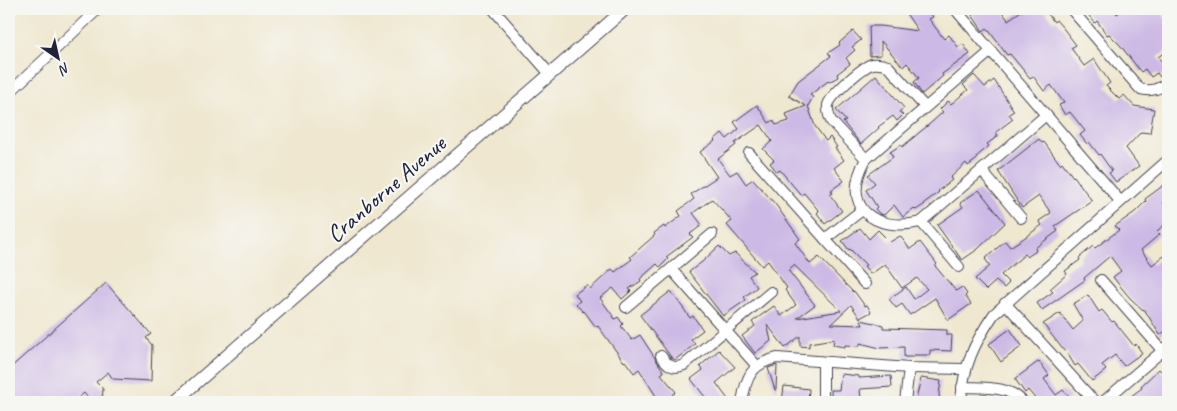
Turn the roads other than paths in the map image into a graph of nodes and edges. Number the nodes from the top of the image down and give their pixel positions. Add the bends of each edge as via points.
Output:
1 (98, 9) edge
2 (494, 9) edge
3 (625, 9) edge
4 (955, 9) edge
5 (1071, 9) edge
6 (991, 51) junction
7 (550, 74) junction
8 (1168, 82) edge
9 (9, 92) edge
10 (925, 107) junction
11 (1046, 115) junction
12 (749, 152) dead end
13 (866, 160) junction
14 (1168, 160) edge
15 (982, 171) junction
16 (1120, 201) junction
17 (862, 210) junction
18 (1021, 218) dead end
19 (921, 222) junction
20 (712, 234) dead end
21 (824, 239) junction
22 (959, 267) dead end
23 (671, 269) junction
24 (1101, 280) dead end
25 (865, 284) dead end
26 (771, 292) dead end
27 (1005, 303) junction
28 (626, 307) dead end
29 (726, 331) junction
30 (1166, 351) edge
31 (661, 356) dead end
32 (824, 362) junction
33 (756, 365) junction
34 (909, 368) junction
35 (965, 369) junction
36 (962, 387) junction
37 (184, 397) edge
38 (174, 402) edge
39 (742, 402) edge
40 (823, 402) edge
41 (905, 402) edge
42 (961, 402) edge
43 (1023, 402) edge
44 (1095, 402) edge
45 (1103, 402) edge

1 - 9 street
2 - 7 street
3 - 7 street, Cranborne Avenue
4 - 6 street
5 - 8 street via 1140,89 1155,90
6 - 10 street
6 - 11 street
7 - 37 street, Cranborne Avenue
10 - 13 street
10 - 13 street via 888,66 872,64 858,73 831,98 828,114
11 - 15 street
11 - 16 street
12 - 21 street
13 - 17 street via 858,172 855,188
14 - 16 street
15 - 18 street
15 - 19 street
16 - 27 street
17 - 19 street via 894,225
17 - 21 street
19 - 22 street
20 - 23 street
21 - 25 street
23 - 28 street
23 - 29 street
24 - 30 street
26 - 29 street
27 - 35 street via 983,330
27 - 44 street
29 - 31 street via 680,367 669,366
29 - 33 street
30 - 45 street
32 - 33 street via 777,358
32 - 34 street
32 - 40 street
33 - 39 street via 749,374
34 - 35 street
34 - 41 street
35 - 36 street
36 - 42 street
36 - 43 street via 1002,390 1016,395
37 - 38 street, Cranborne Avenue

